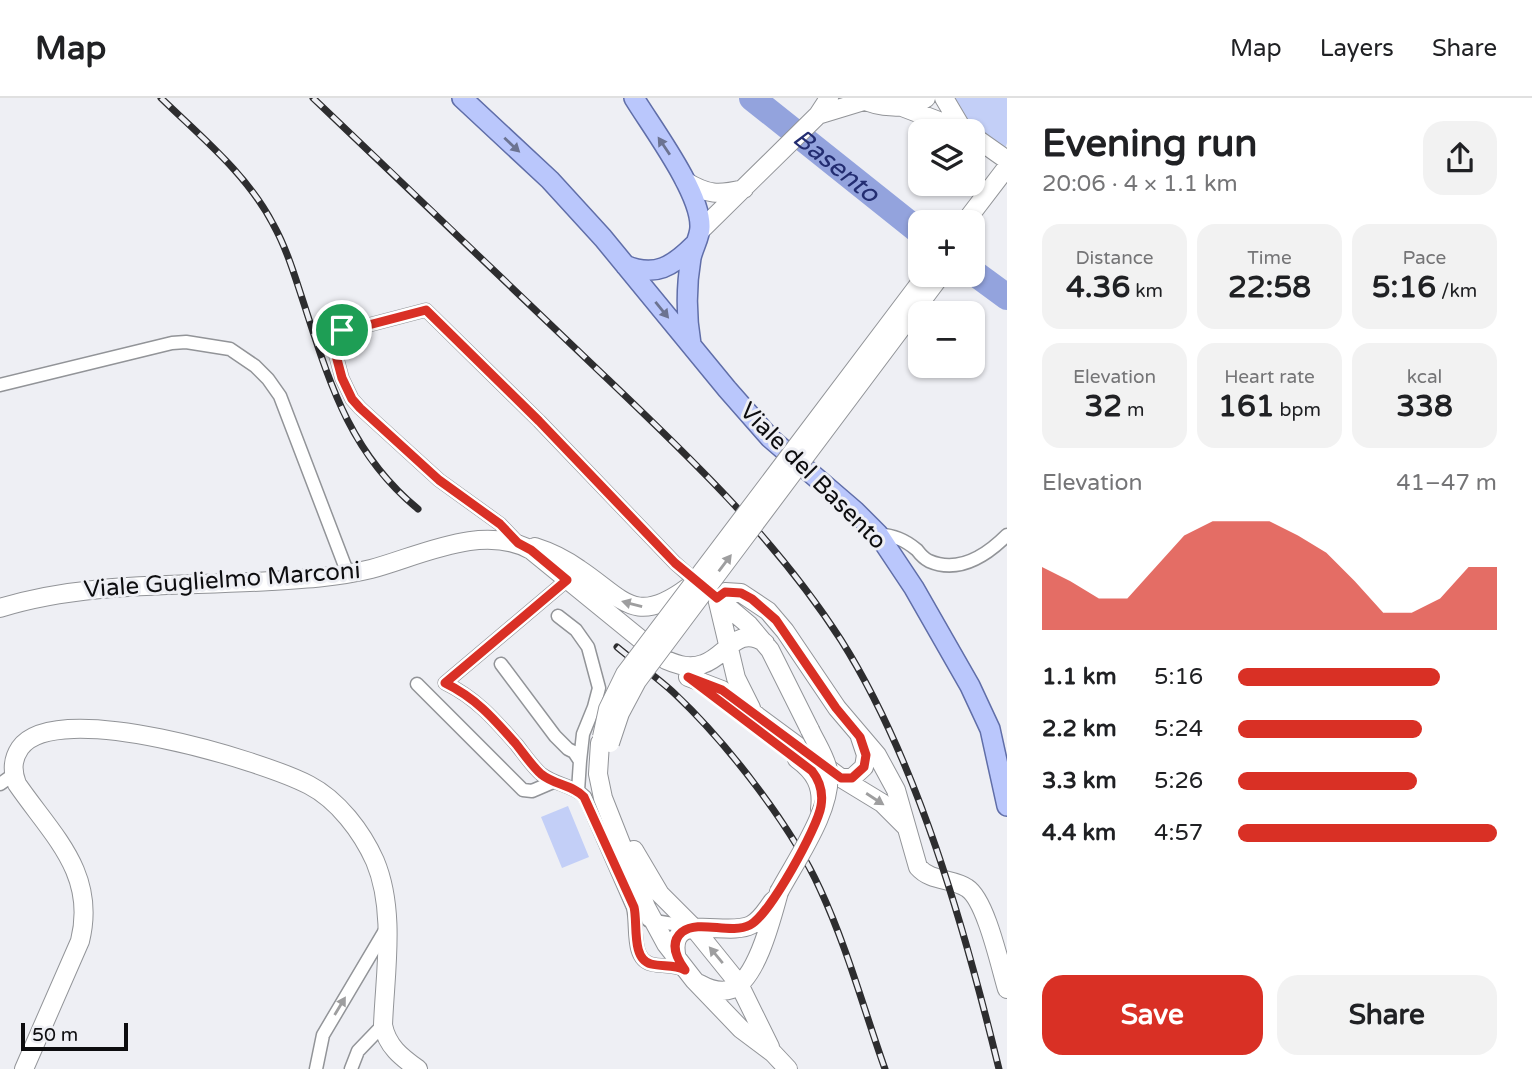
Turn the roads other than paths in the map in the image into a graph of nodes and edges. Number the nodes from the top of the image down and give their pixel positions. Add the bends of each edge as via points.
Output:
1 (462, 98) edge
2 (634, 98) edge
3 (829, 98) edge
4 (926, 98) edge
5 (944, 98) edge
6 (862, 99) edge
7 (902, 107) junction
8 (818, 115) junction
9 (932, 119) edge
10 (958, 119) edge
11 (985, 145) edge
12 (1007, 160) edge
13 (1007, 167) edge
14 (685, 181) junction
15 (1007, 187) edge
16 (744, 190) junction
17 (974, 210) edge
18 (985, 216) edge
19 (697, 237) junction
20 (625, 265) junction
21 (917, 287) edge
22 (932, 287) edge
23 (691, 345) junction
24 (0, 385) edge
25 (878, 534) junction
26 (1007, 535) edge
27 (518, 543) junction
28 (348, 574) junction
29 (567, 580) junction
30 (687, 580) junction
31 (717, 598) junction
32 (0, 608) edge
33 (558, 615) dead end
34 (723, 626) junction
35 (763, 642) junction
36 (729, 646) junction
37 (714, 658) junction
38 (666, 660) junction
39 (501, 664) dead end
40 (734, 671) junction
41 (688, 677) junction
42 (417, 684) dead end
43 (756, 715) junction
44 (860, 737) junction
45 (605, 743) junction
46 (580, 761) junction
47 (841, 778) junction
48 (7, 779) edge
49 (553, 782) junction
50 (578, 790) junction
51 (1007, 806) edge
52 (819, 816) junction
53 (905, 826) junction
54 (779, 892) junction
55 (634, 907) junction
56 (653, 921) junction
57 (387, 927) junction
58 (693, 927) junction
59 (685, 970) junction
60 (739, 984) junction
61 (1007, 989) edge
62 (383, 1025) junction
63 (773, 1053) junction
64 (24, 1069) edge
65 (316, 1069) edge
66 (351, 1069) edge
67 (418, 1069) edge
68 (788, 1069) edge

1 -> 20 main road, Viale del Basento via 550,180
14 -> 2 main road
3 - 8 street
4 - 7 street
5 - 10 street
6 - 7 street
6 - 8 street
7 - 9 street
8 - 16 street
11 - 12 street
13 - 17 street
14 - 16 street via 703,192
14 - 19 main road via 697,206
15 - 18 street
16 - 19 street
19 - 20 main road via 674,263 663,268 639,271
19 - 23 main road via 687,301
20 -> 23 main road, Viale del Basento
21 - 30 street, bridge
45 -> 22 street, bridge via 637,681
23 - 25 main road, Viale del Basento via 770,438
24 - 28 street via 172,343 230,349 255,366 280,397
25 - 26 street via 896,536 929,561 952,565 979,559
25 - 51 main road, Viale del Basento via 975,697 990,729
27 - 28 street, Viale Guglielmo Marconi via 452,544
27 - 29 street
30 -> 27 street, Viale Guglielmo Marconi via 662,604 633,606 554,553
27 - 30 street via 360,408 342,378 334,336 426,310 539,421
28 - 32 street, Viale Guglielmo Marconi via 84,590
29 - 38 street
29 - 49 street via 445,683 468,695
30 - 31 street
30 - 45 street, bridge via 625,674 608,709
31 - 34 street
31 - 35 street
31 - 44 street via 725,592 741,593 768,611
33 - 46 street via 588,647 599,688 583,734
34 - 36 street
34 - 37 street via 723,642
35 - 36 street via 744,638
35 - 40 street via 751,641 741,650
35 - 52 street, bridge via 775,657 828,773
36 - 37 street
36 - 40 street
37 - 38 street via 691,666
38 - 41 street
39 - 46 street via 555,736
40 - 43 street
41 - 43 street via 713,685
41 - 52 street, bridge via 812,771 821,790
42 - 49 street via 523,790
43 - 47 street
44 - 47 street via 866,755 864,767 852,778
44 - 53 street via 877,755 896,790
45 - 56 street via 598,774 603,799
45 - 58 street via 611,789 632,845 656,888
46 - 50 street
47 -> 53 street via 882,803
48 - 57 street via 18,750 31,737 89,728 211,750 299,781 329,800 365,842 380,880
48 - 64 street via 17,784 71,858 84,902 80,941
49 - 50 street
50 - 55 street
52 - 54 street, bridge
53 - 61 street via 922,871 960,884 975,895
54 - 58 street via 750,925
54 - 60 street via 771,924 748,975
55 - 56 street
55 - 59 street via 642,958
56 - 58 street
56 - 59 street
57 - 62 street
65 -> 57 street via 323,1035
58 - 59 street via 684,931 675,945
60 -> 58 street
59 - 60 street via 707,988 733,989
59 - 63 street via 741,1029
60 - 63 street
62 - 66 street via 358,1051
62 - 67 street via 392,1047
63 - 68 street

